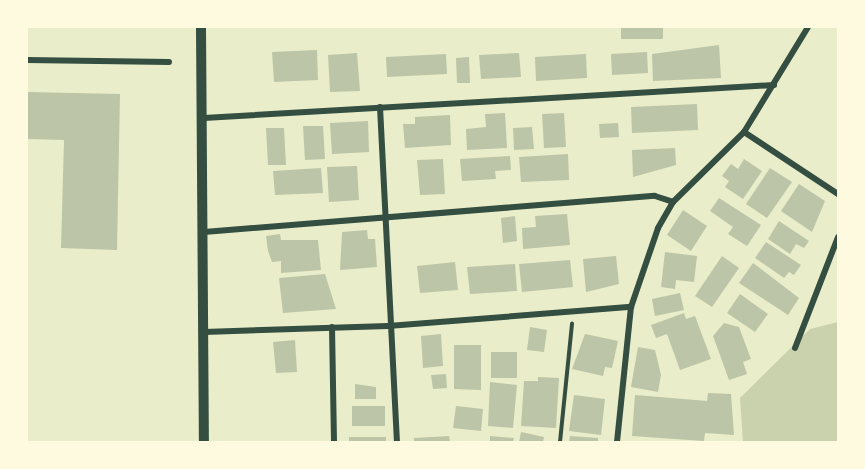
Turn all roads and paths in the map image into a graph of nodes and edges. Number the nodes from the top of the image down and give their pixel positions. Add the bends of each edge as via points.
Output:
1 (201, 27) edge
2 (808, 27) edge
3 (27, 60) edge
4 (169, 62) dead end
5 (774, 85) junction
6 (380, 107) junction
7 (204, 118) junction
8 (744, 132) junction
9 (838, 194) edge
10 (673, 202) junction
11 (386, 217) junction
12 (204, 232) junction
13 (838, 237) edge
14 (631, 307) junction
15 (574, 312) junction
16 (388, 326) junction
17 (332, 327) junction
18 (204, 332) junction
19 (795, 348) dead end
20 (204, 442) edge
21 (334, 442) edge
22 (397, 442) edge
23 (560, 442) edge
24 (617, 442) edge

1 - 7 street
2 - 5 street
3 - 4 street
5 - 6 street
5 - 8 street
6 - 7 street
6 - 11 street
7 - 12 street
8 - 9 street
8 - 10 street
10 - 11 street via 655,196
10 - 14 street via 658,228
11 - 12 street
11 - 16 street
12 - 18 street
13 - 19 street
14 - 15 street
14 - 24 street
15 - 16 street
15 - 23 path via 565,360
16 - 17 street
16 - 22 street
17 - 18 street
17 - 21 street
18 - 20 street

